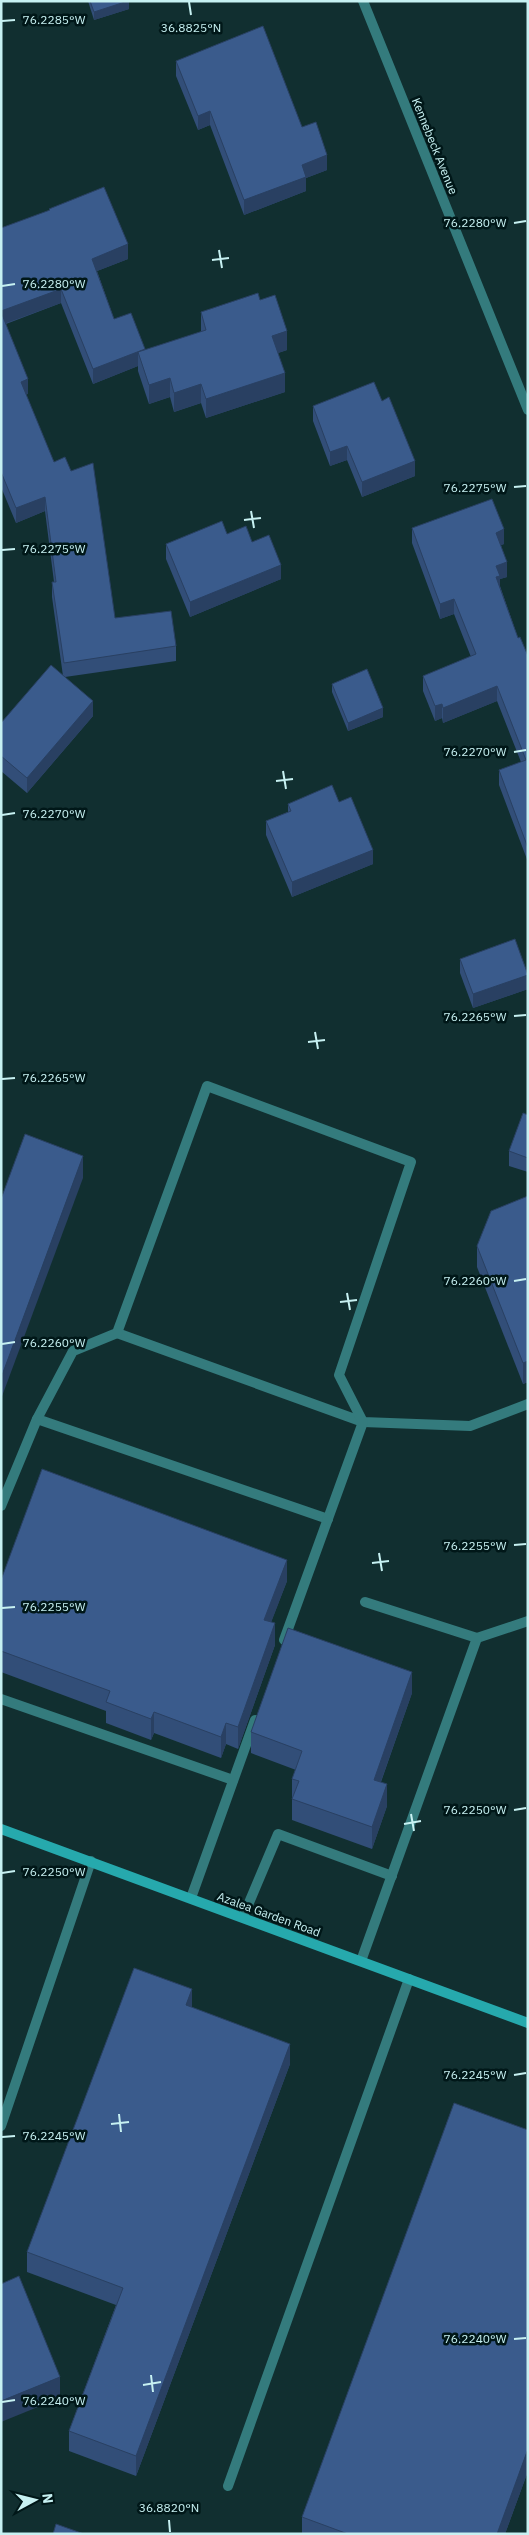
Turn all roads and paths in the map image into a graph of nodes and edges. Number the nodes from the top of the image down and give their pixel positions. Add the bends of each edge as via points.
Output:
1 (363, 1) edge
2 (528, 410) edge
3 (117, 1333) junction
4 (528, 1404) edge
5 (37, 1419) junction
6 (363, 1422) junction
7 (1, 1506) edge
8 (328, 1519) junction
9 (365, 1602) dead end
10 (528, 1621) edge
11 (478, 1638) junction
12 (281, 1650) edge
13 (1, 1699) edge
14 (260, 1705) edge
15 (233, 1780) junction
16 (1, 1828) edge
17 (90, 1861) junction
18 (392, 1876) junction
19 (191, 1898) junction
20 (243, 1917) junction
21 (361, 1961) junction
22 (409, 1978) junction
23 (528, 2022) edge
24 (1, 2126) edge
25 (228, 2486) dead end

1 - 2 street, Kennebeck Avenue
3 - 5 street via 73,1351
3 - 6 street
3 - 6 street via 207,1086 411,1162 339,1375
4 - 6 street via 470,1426
5 - 7 street
5 - 8 street
6 - 8 street
8 - 12 street
9 - 11 street
10 - 11 street
11 - 18 street
13 - 15 street
14 - 15 street
15 - 19 street
16 - 17 main road, Azalea Garden Road
17 - 19 main road, Azalea Garden Road
17 - 24 street
18 - 20 street via 278,1834
18 - 21 street
19 - 20 main road, Azalea Garden Road
20 - 21 main road, Azalea Garden Road
21 - 22 main road, Azalea Garden Road
22 - 23 main road, Azalea Garden Road
22 - 25 street

